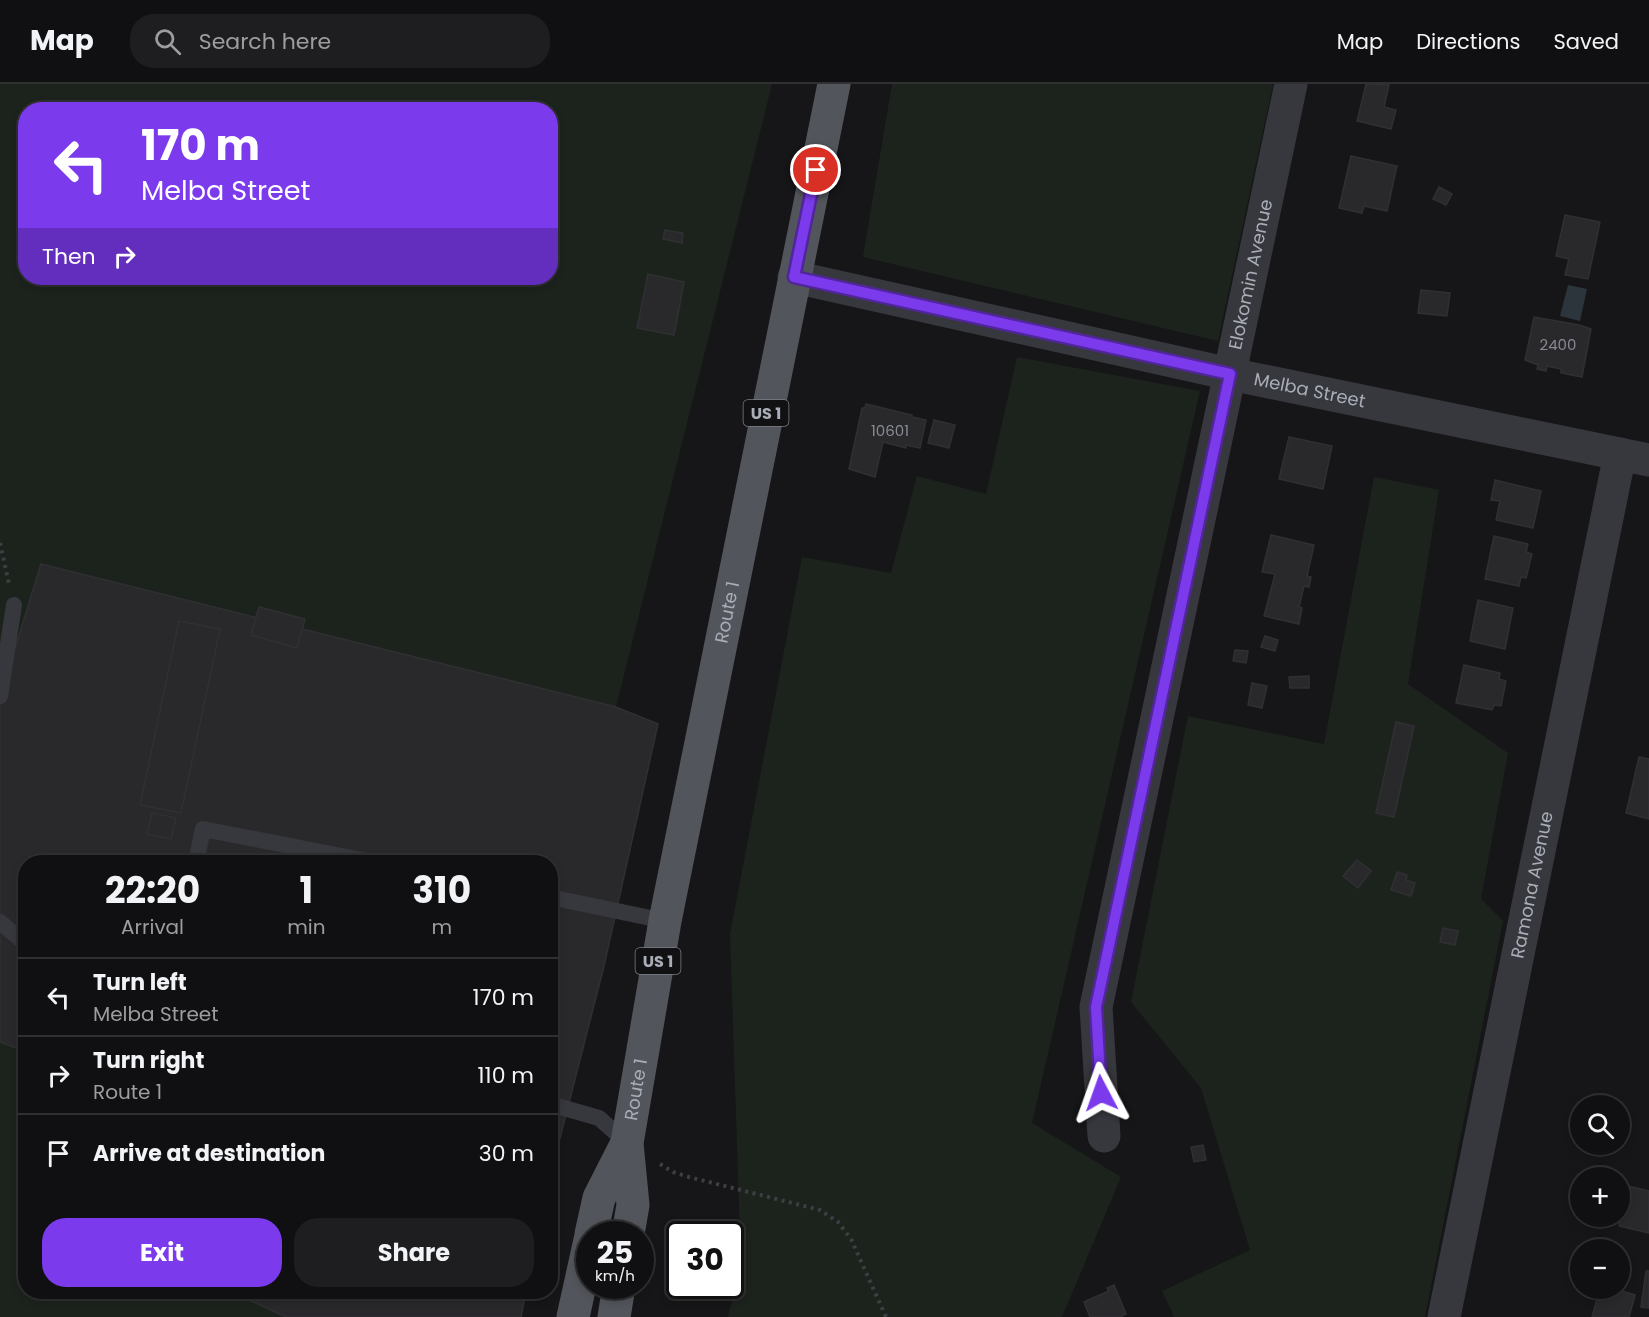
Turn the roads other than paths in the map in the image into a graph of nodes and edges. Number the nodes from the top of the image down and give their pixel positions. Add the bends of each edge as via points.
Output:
1 (834, 84) edge
2 (1291, 84) edge
3 (794, 277) junction
4 (1230, 374) junction
5 (1635, 457) edge
6 (14, 605) road end
7 (0, 696) edge
8 (197, 855) edge
9 (336, 855) edge
10 (558, 899) edge
11 (665, 921) junction
12 (0, 922) edge
13 (18, 937) edge
14 (558, 1106) edge
15 (1104, 1136) dead end
16 (627, 1143) junction
17 (594, 1221) edge
18 (630, 1221) edge
19 (577, 1299) edge
20 (617, 1299) edge
21 (573, 1317) edge
22 (614, 1317) edge
23 (1444, 1317) edge

1 - 3 main road, Route 1 / US 1
2 - 4 street, Elokomin Avenue
3 - 4 street, Melba Street
3 - 11 main road, Route 1 / US 1
4 - 5 street, Melba Street
4 - 15 street, Elokomin Avenue via 1096,1007
5 - 23 street, Ramona Avenue
6 - 7 lane
8 - 9 lane via 203,829
10 - 11 lane
11 - 16 main road, Route 1 / US 1
12 - 13 lane
14 - 16 lane via 599,1118
16 - 17 main road, Route 1 / US 1 via 599,1198
16 - 18 main road, Route 1 / US 1 via 633,1205
19 - 21 main road
20 - 22 main road

